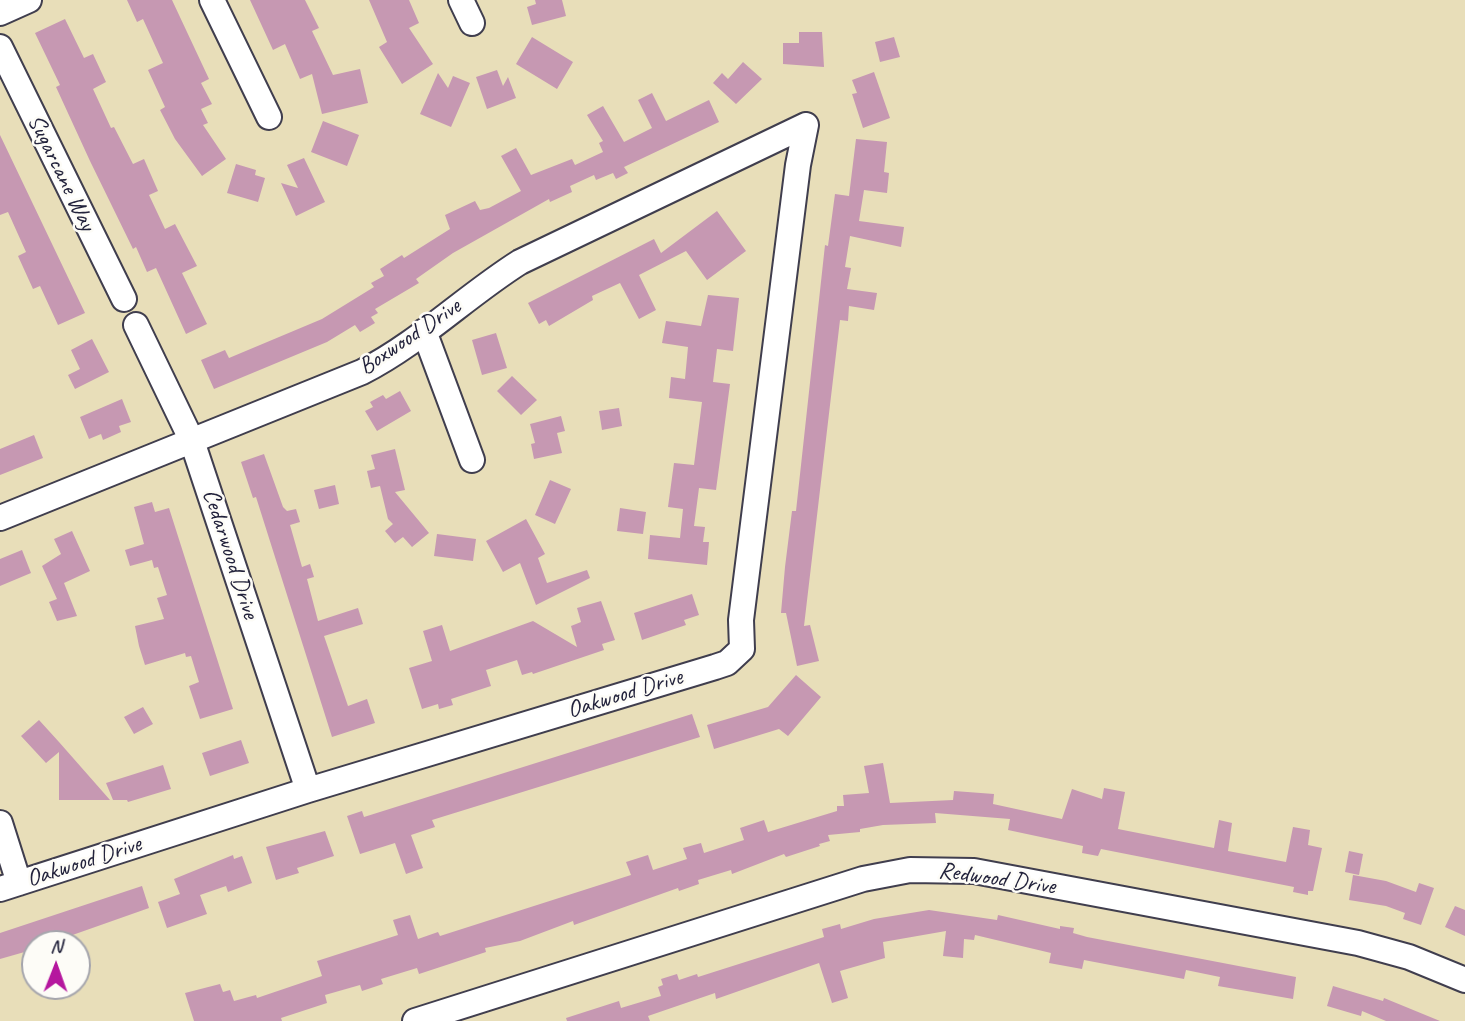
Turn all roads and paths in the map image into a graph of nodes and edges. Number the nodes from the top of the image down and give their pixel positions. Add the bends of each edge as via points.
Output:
1 (29, 0) edge
2 (212, 0) edge
3 (461, 0) edge
4 (0, 13) edge
5 (472, 23) dead end
6 (0, 47) edge
7 (269, 117) dead end
8 (806, 125) joint
9 (124, 299) dead end
10 (136, 325) dead end
11 (424, 331) junction
12 (192, 441) junction
13 (472, 460) dead end
14 (0, 519) edge
15 (307, 790) junction
16 (0, 823) edge
17 (9, 886) edge
18 (1465, 980) edge
19 (415, 1021) edge

1 - 4 street
2 - 7 street
3 - 5 street
6 - 9 street, Sugarcane Way
8 - 11 street, Boxwood Drive via 545,248 492,279
8 - 15 street, Oakwood Drive via 741,620 742,649 715,667
10 - 12 street, Cedarwood Drive
11 - 12 street, Boxwood Drive via 362,372
11 - 13 street
12 - 14 street, Boxwood Drive
12 - 15 street, Cedarwood Drive
15 - 17 street, Oakwood Drive
16 - 17 street
18 - 19 street, Redwood Drive via 1358,943 974,871 910,870 863,879

